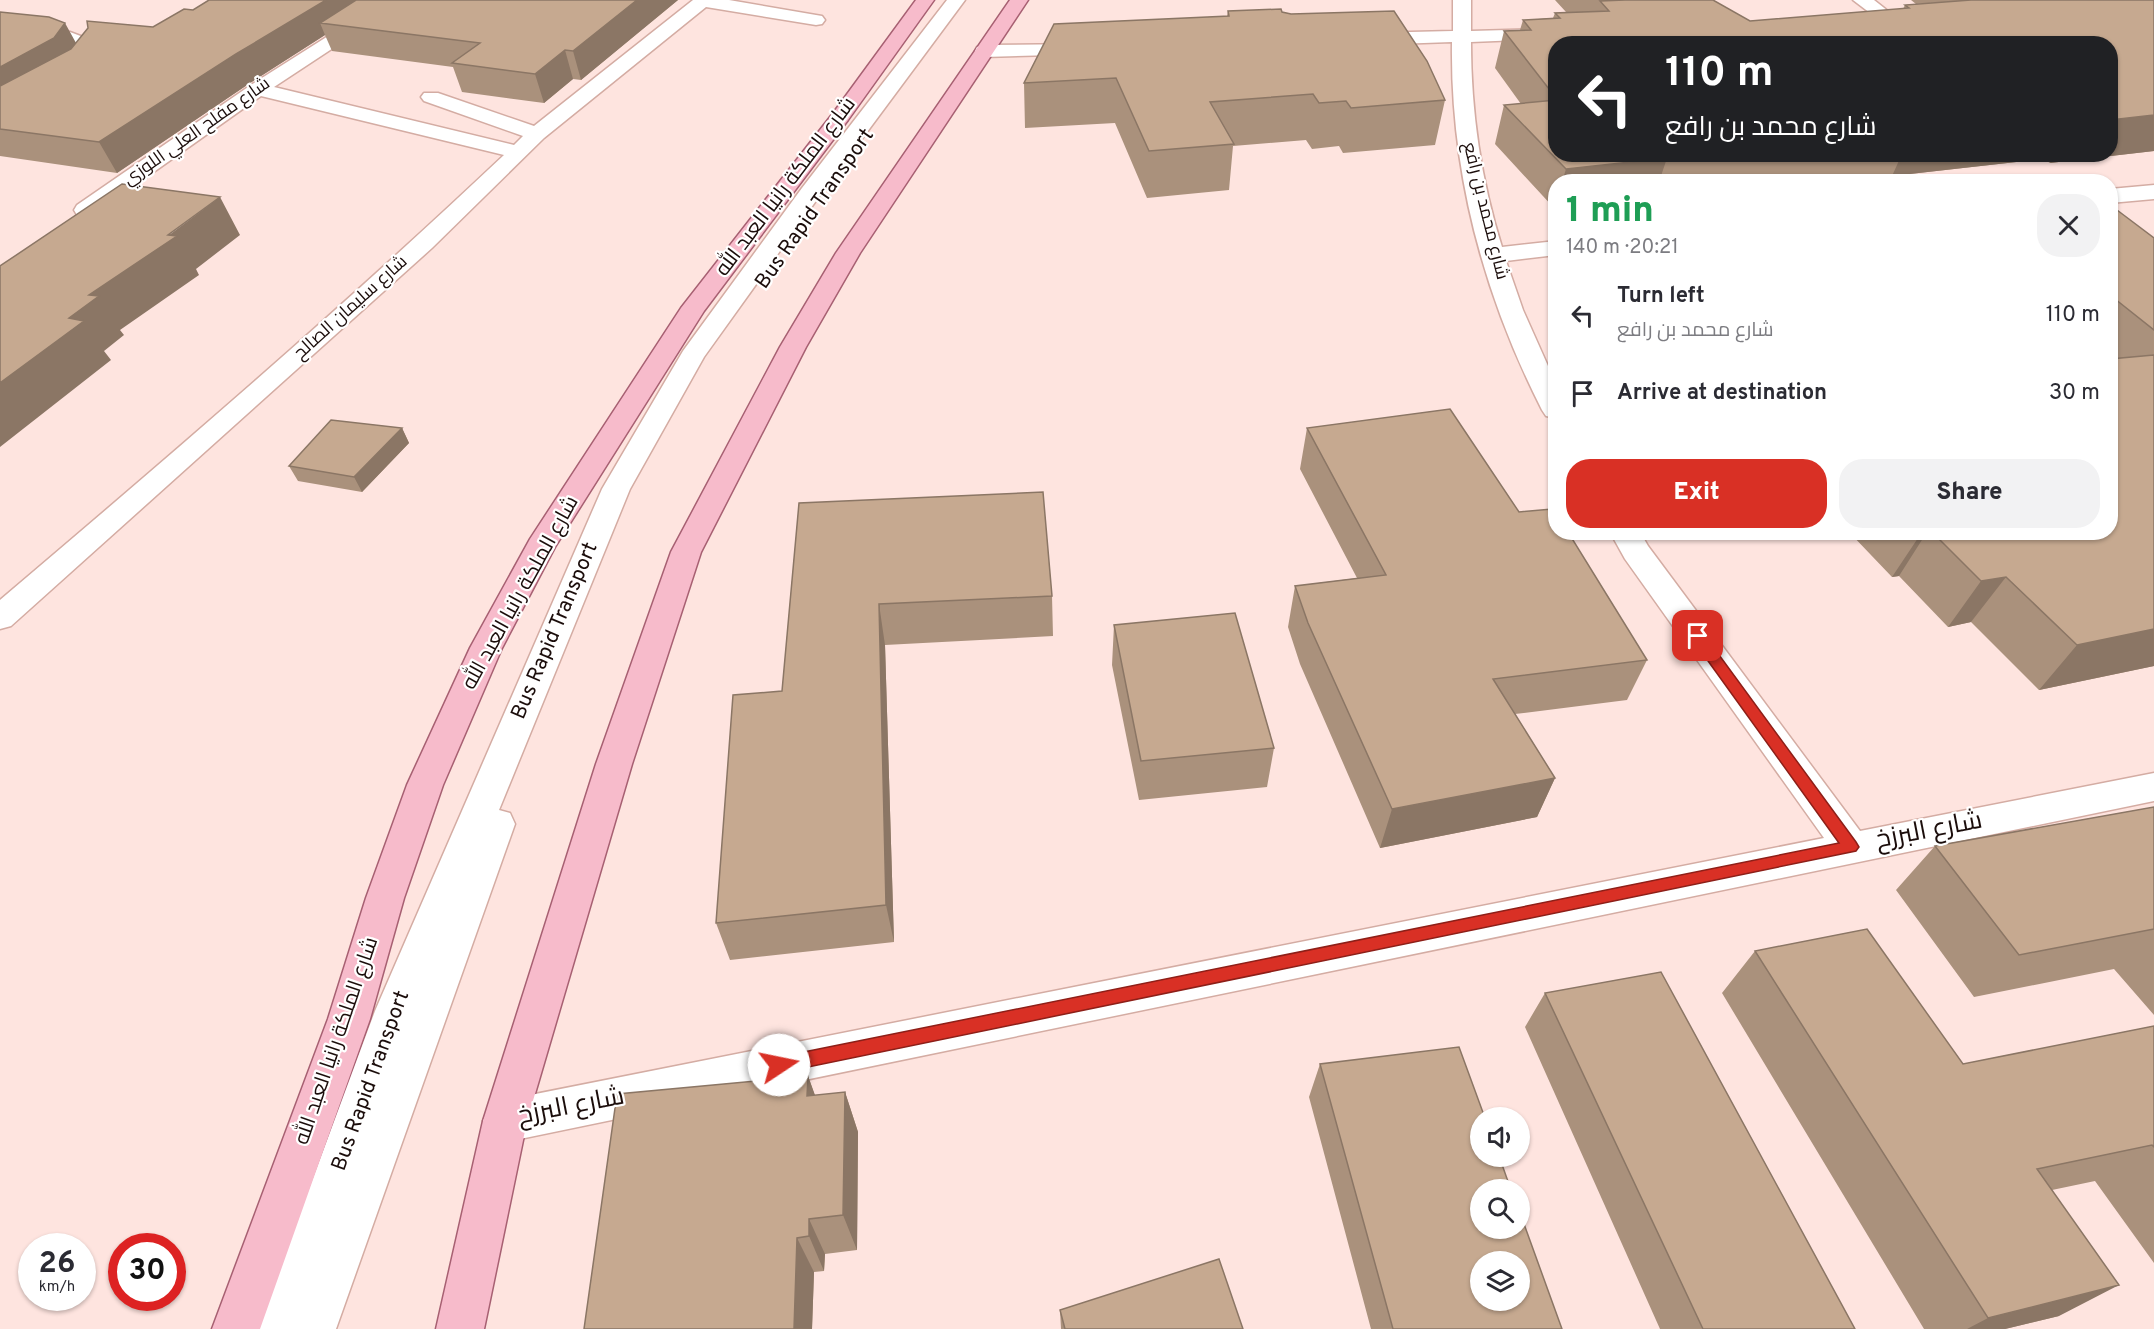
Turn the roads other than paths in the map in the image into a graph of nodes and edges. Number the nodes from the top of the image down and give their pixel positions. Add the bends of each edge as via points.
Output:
1 (397, 0) edge
2 (704, 0) edge
3 (925, 0) edge
4 (956, 0) edge
5 (973, 0) edge
6 (1020, 0) edge
7 (1462, 0) edge
8 (1861, 8) edge
9 (1906, 13) edge
10 (816, 20) dead end
11 (0, 30) edge
12 (1559, 33) edge
13 (1462, 36) junction
14 (1347, 40) edge
15 (1098, 50) edge
16 (984, 51) junction
17 (258, 89) junction
18 (431, 97) dead end
19 (0, 117) edge
20 (537, 134) junction
21 (519, 152) junction
22 (2154, 192) edge
23 (2118, 195) edge
24 (67, 223) edge
25 (1548, 250) edge
26 (1493, 255) junction
27 (1548, 397) edge
28 (1629, 540) edge
29 (0, 618) edge
30 (2154, 787) edge
31 (1851, 847) junction
32 (505, 1121) junction
33 (236, 1329) edge
34 (281, 1329) edge
35 (312, 1329) edge
36 (460, 1329) edge

1 - 17 street, شارع مفلح العلي اللوزي
2 - 10 street
2 - 20 street, شارع سليمان الصالح
3 - 33 main road, شارع الملكة رانيا العبد الله via 693,308 542,546 486,648 425,785 385,898 349,1019
4 - 34 street, Bus Rapid Transport via 692,356 616,489 396,1011
5 - 35 street, Bus Rapid Transport via 821,195 703,372 636,500 519,764
6 - 16 main road
7 - 13 street, شارع محمد بن رافع
8 - 9 street via 1884,15
11 - 19 street via 70,38 92,47 93,55 79,72
12 - 13 street
13 - 14 street
13 - 26 street, شارع محمد بن رافع via 1465,127 1473,180
15 - 16 street
16 - 32 main road via 848,253 793,347 686,552 614,764
17 - 21 street
17 - 24 street, شارع مفلح العلي اللوزي
18 - 20 street
20 - 21 street, شارع سليمان الصالح
21 - 29 street, شارع سليمان الصالح via 424,243
22 - 23 street
25 - 26 street
26 - 27 street, شارع محمد بن رافع via 1514,318
28 - 31 street
30 - 31 street, شارع البرزخ
31 - 32 street, شارع البرزخ
32 - 36 main road

